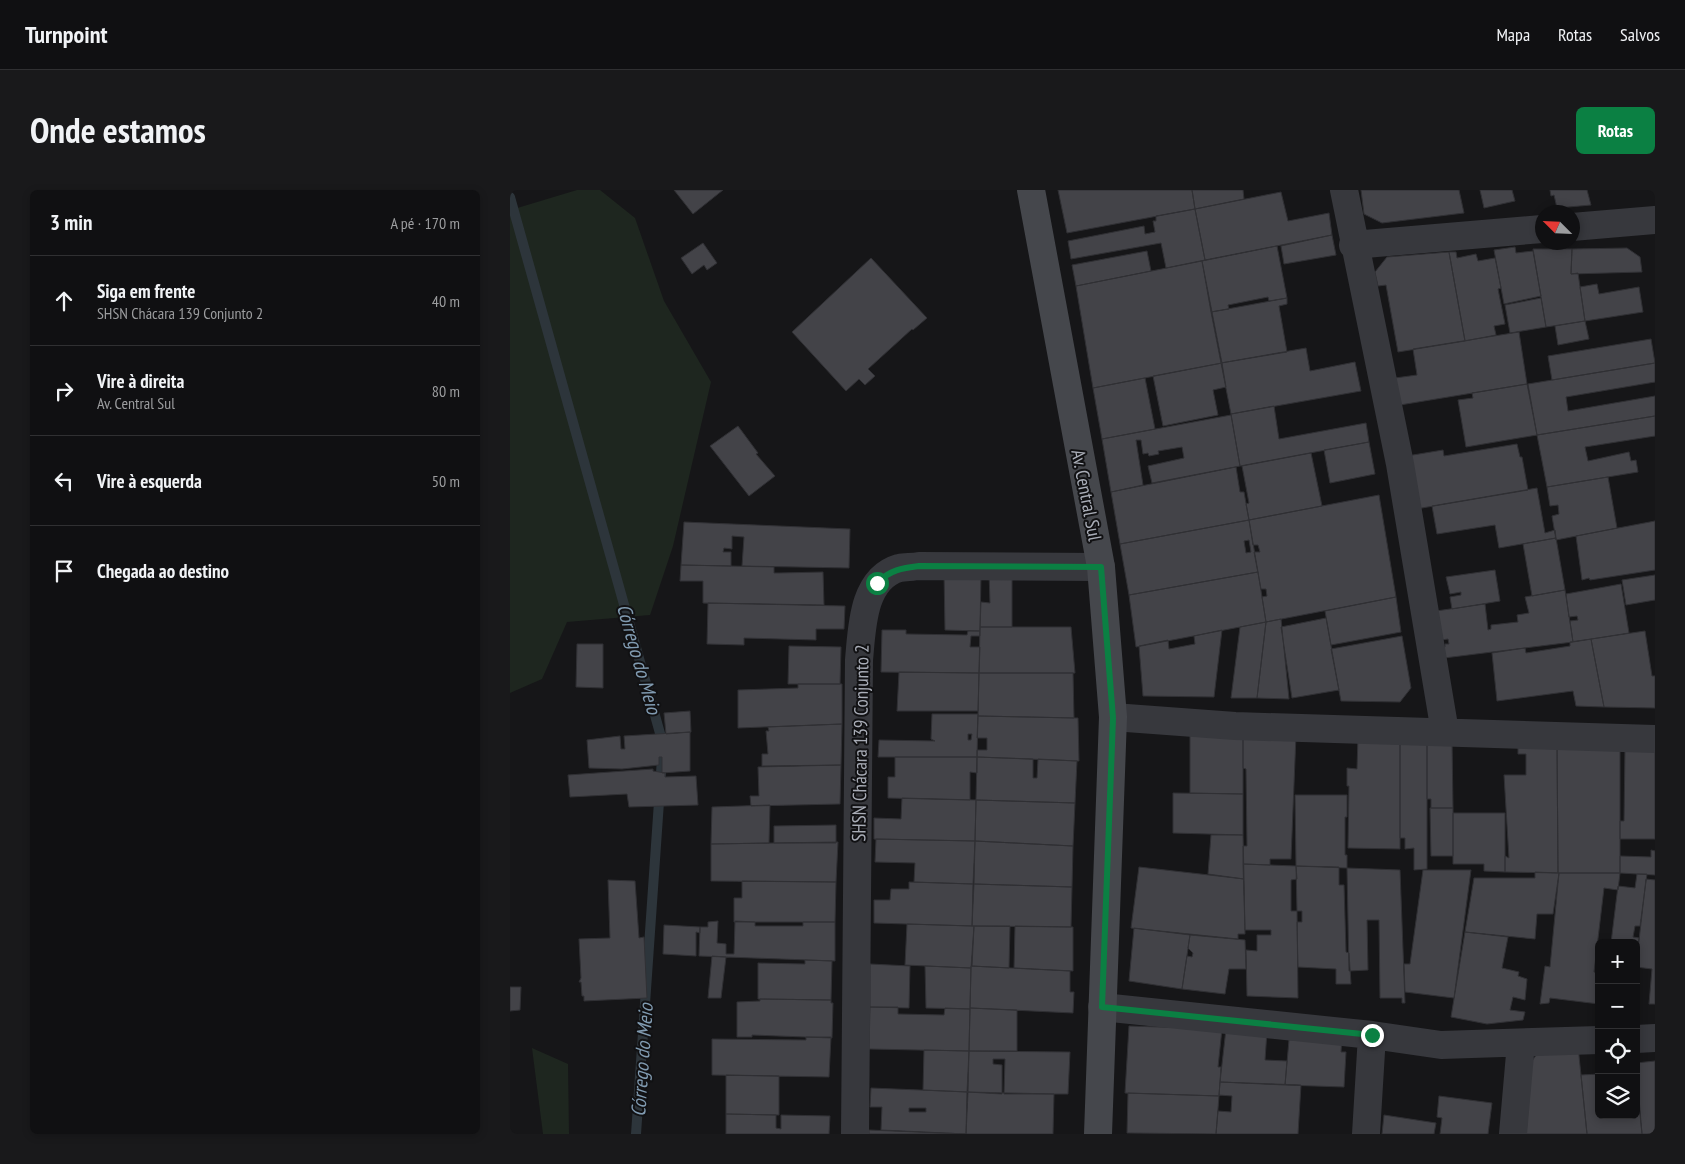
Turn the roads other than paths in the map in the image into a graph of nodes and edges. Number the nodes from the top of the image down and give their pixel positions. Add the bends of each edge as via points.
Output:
1 (1031, 190) edge
2 (1344, 190) edge
3 (1655, 221) edge
4 (1580, 226) edge
5 (1535, 230) edge
6 (1353, 245) junction
7 (1101, 567) junction
8 (1113, 718) junction
9 (1445, 732) junction
10 (1655, 739) edge
11 (1102, 1007) junction
12 (1372, 1035) junction
13 (1655, 1038) edge
14 (1640, 1039) edge
15 (1595, 1040) edge
16 (1522, 1043) junction
17 (855, 1134) edge
18 (1098, 1134) edge
19 (1366, 1134) edge
20 (1513, 1134) edge

1 - 7 street, Av. Central Sul
2 - 6 street
3 - 4 street
5 - 6 street
6 - 9 street via 1400,464
7 - 8 street, Av. Central Sul
7 - 17 street, SHSN Chácara 139 Conjunto 2 via 899,568 885,576 869,599 863,619 859,660
8 - 9 street via 1235,726
8 - 11 street, Av. Central Sul
9 - 10 street
11 - 12 street
11 - 18 street, Av. Central Sul
12 - 16 street via 1440,1045
12 - 19 street
13 - 14 street
15 - 16 street
16 - 20 street

